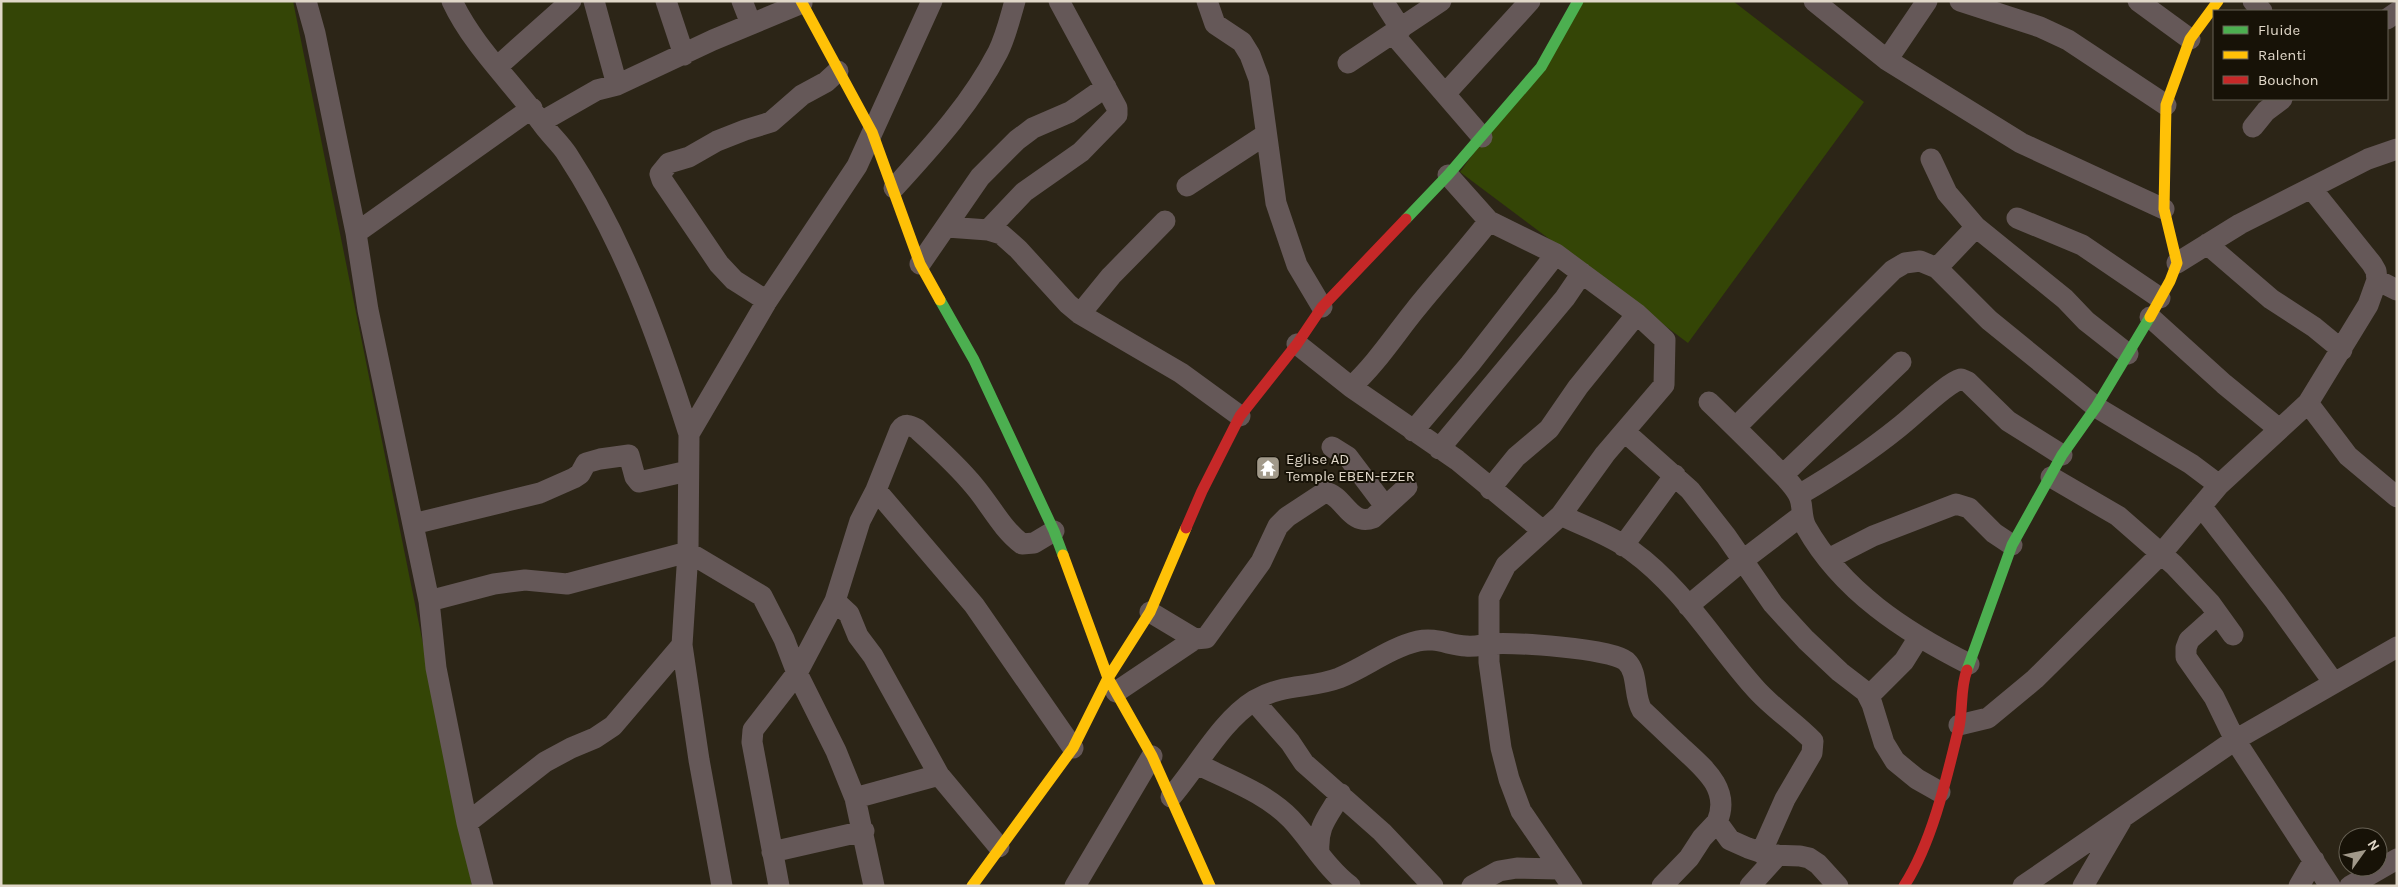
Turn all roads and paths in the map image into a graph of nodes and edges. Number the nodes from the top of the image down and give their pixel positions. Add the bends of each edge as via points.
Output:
1 (306, 1) edge
2 (452, 1) edge
3 (571, 1) edge
4 (594, 1) edge
5 (666, 1) edge
6 (742, 1) edge
7 (932, 1) edge
8 (1015, 1) edge
9 (1060, 1) edge
10 (1207, 1) edge
11 (1383, 1) edge
12 (1441, 1) edge
13 (1530, 1) edge
14 (1578, 1) edge
15 (1814, 1) edge
16 (1927, 1) edge
17 (1960, 1) edge
18 (2138, 1) edge
19 (801, 2) edge
20 (2212, 3) edge
21 (1836, 9) edge
22 (751, 24) junction
23 (1397, 32) junction
24 (2190, 39) junction
25 (684, 55) junction
26 (1887, 60) junction
27 (1348, 63) dead end
28 (497, 67) junction
29 (838, 71) junction
30 (617, 85) junction
31 (1106, 88) junction
32 (1445, 94) junction
33 (2281, 100) edge
34 (2166, 105) junction
35 (536, 115) junction
36 (2253, 127) dead end
37 (872, 132) junction
38 (1265, 135) junction
39 (1482, 137) junction
40 (2397, 149) edge
41 (1931, 159) dead end
42 (1448, 175) junction
43 (1187, 186) dead end
44 (894, 188) junction
45 (2311, 188) junction
46 (2164, 209) junction
47 (2017, 218) dead end
48 (1165, 221) dead end
49 (1488, 221) junction
50 (947, 227) junction
51 (1976, 227) junction
52 (988, 230) junction
53 (356, 234) junction
54 (2207, 244) junction
55 (1556, 254) junction
56 (2177, 262) junction
57 (920, 264) junction
58 (1938, 268) junction
59 (1582, 273) junction
60 (2377, 280) junction
61 (2397, 290) edge
62 (2160, 298) junction
63 (767, 301) junction
64 (1322, 306) junction
65 (1080, 314) junction
66 (1637, 314) junction
67 (2150, 317) junction
68 (1297, 344) junction
69 (2342, 350) junction
70 (2128, 354) junction
71 (1901, 362) dead end
72 (1351, 387) junction
73 (1709, 402) dead end
74 (2308, 403) junction
75 (2096, 407) junction
76 (1240, 416) junction
77 (1736, 427) junction
78 (2279, 429) junction
79 (1413, 431) junction
80 (1625, 432) junction
81 (689, 434) junction
82 (1332, 447) dead end
83 (1439, 449) junction
84 (2062, 455) junction
85 (688, 471) junction
86 (1675, 475) junction
87 (1784, 476) junction
88 (2051, 477) junction
89 (2219, 485) junction
90 (1407, 487) dead end
91 (876, 490) junction
92 (1490, 490) junction
93 (2397, 497) edge
94 (1385, 506) junction
95 (1800, 506) junction
96 (2201, 506) junction
97 (1561, 515) junction
98 (413, 524) junction
99 (1054, 531) junction
100 (1543, 531) junction
101 (2012, 545) junction
102 (1623, 546) junction
103 (688, 552) junction
104 (2161, 554) junction
105 (1828, 558) junction
106 (1742, 561) junction
107 (835, 601) junction
108 (429, 602) junction
109 (1688, 606) junction
110 (1150, 612) junction
111 (2218, 614) junction
112 (2233, 635) dead end
113 (1919, 637) junction
114 (1195, 639) junction
115 (1489, 644) junction
116 (682, 645) junction
117 (2397, 647) edge
118 (1968, 664) junction
119 (797, 673) junction
120 (2334, 683) junction
121 (1112, 685) junction
122 (1869, 696) junction
123 (1254, 701) junction
124 (1959, 725) junction
125 (2235, 740) junction
126 (1073, 748) junction
127 (1152, 756) junction
128 (1197, 764) junction
129 (939, 775) junction
130 (1940, 792) junction
131 (1341, 794) junction
132 (1171, 797) junction
133 (855, 798) junction
134 (2124, 816) junction
135 (1717, 822) junction
136 (468, 823) junction
137 (864, 831) junction
138 (999, 847) junction
139 (772, 852) junction
140 (1319, 853) junction
141 (1770, 854) junction
142 (2397, 859) edge
143 (2314, 860) junction
144 (1565, 877) edge
145 (484, 886) edge
146 (722, 886) edge
147 (779, 886) edge
148 (874, 886) edge
149 (972, 886) edge
150 (1075, 886) edge
151 (1210, 886) edge
152 (1350, 886) edge
153 (1433, 886) edge
154 (1472, 886) edge
155 (1662, 886) edge
156 (1750, 886) edge
157 (1838, 886) edge
158 (1904, 886) edge
159 (2023, 886) edge
160 (2083, 886) edge
161 (2299, 886) edge
162 (2330, 886) edge
163 (2350, 886) edge

1 - 53 street
2 - 28 street via 472,37
3 - 28 street
4 - 30 street
5 - 25 street
6 - 22 street
7 - 37 street
8 - 44 street via 999,50 967,104
9 - 31 street
10 - 38 street via 1215,24 1242,42 1250,54 1258,79
11 - 23 street
12 - 23 street
13 - 32 street
14 - 39 street via 1541,67
15 - 21 street
16 - 26 street
17 - 34 street via 2040,27 2068,40
18 - 24 street
19 - 22 street
19 - 29 street
20 - 24 street
21 - 26 street
22 - 25 street
23 - 27 street
23 - 32 street
24 - 34 street
25 - 30 street
26 - 46 street via 2021,144
28 - 35 street
29 - 37 street
29 - 63 street via 802,95 771,122 669,163 660,174 718,264 734,280
30 - 35 street
31 - 50 street via 1070,112 1033,128 1017,140 980,177
31 - 52 street via 1117,108 1113,120 1081,152 1024,192
32 - 39 street
33 - 36 street
34 - 46 street
35 - 53 street
35 - 81 street via 566,153 590,192 643,299 661,344
37 - 44 street
37 - 63 street via 857,166
38 - 43 street
38 - 64 street via 1282,221 1297,265
39 - 42 street
40 - 45 street via 2368,159
41 - 51 street via 1946,193
42 - 49 street
42 - 64 street
44 - 57 street
45 - 54 street
45 - 60 street via 2372,264
46 - 56 street
47 - 62 street via 2082,246
48 - 65 street via 1111,276
49 - 55 street
49 - 72 street via 1385,350
50 - 52 street
50 - 57 street
51 - 58 street
51 - 70 street
52 - 65 street via 1011,241
53 - 98 street via 368,310
54 - 56 street
54 - 69 street via 2270,299 2314,327
55 - 59 street
55 - 79 street
56 - 62 street
57 - 99 street via 974,360
58 - 75 street via 1990,320
58 - 77 street via 1920,261 1905,263 1893,270
59 - 66 street
59 - 83 street via 1565,298
60 - 61 street
60 - 69 street via 2368,305
62 - 67 street
63 - 81 street
64 - 68 street
65 - 76 street via 1182,374
66 - 80 street via 1665,340 1666,380
66 - 92 street via 1549,429 1516,457
67 - 70 street
67 - 78 street
68 - 72 street
68 - 76 street
69 - 74 street
70 - 75 street
71 - 87 street
72 - 79 street
73 - 77 street
74 - 78 street
74 - 93 street via 2348,456
75 - 84 street
75 - 89 street via 2191,464
76 - 110 street via 1202,491
77 - 87 street
78 - 89 street
79 - 83 street
80 - 86 street
80 - 97 street
81 - 85 street
82 - 94 street via 1348,457
83 - 92 street via 1457,460
84 - 88 street
84 - 95 street via 2008,421 1961,379 1951,382 1921,411
85 - 98 street via 640,482 635,478 629,455 600,459 586,463 574,478 540,493
85 - 103 street
86 - 102 street
86 - 106 street via 1726,536
87 - 95 street
88 - 101 street
88 - 104 street via 2118,516
89 - 96 street
90 - 94 street
91 - 99 street via 900,430 910,425 975,486 1012,537 1022,544 1034,543
91 - 107 street via 860,521
91 - 126 street via 974,605
92 - 100 street
94 - 114 street via 1366,520 1357,518 1329,493 1311,500 1278,526 1261,562 1206,638
95 - 105 street
95 - 106 street
96 - 104 street
96 - 120 street
97 - 100 street
97 - 102 street
98 - 108 street
99 - 121 street
100 - 115 street via 1506,565 1498,578 1488,605
101 - 105 street via 1990,530 1969,508 1956,504 1873,536
101 - 118 street
102 - 109 street via 1657,572
103 - 108 street via 567,584 525,580 494,584
103 - 116 street
103 - 119 street via 762,596 784,638
104 - 111 street
104 - 124 street via 2028,685 1988,718
105 - 113 street via 1868,602
106 - 109 street
106 - 122 street via 1773,604 1806,640
107 - 119 street
107 - 129 street via 849,614 858,636 873,656
108 - 136 street via 436,668
109 - 141 street via 1754,688 1814,744 1785,799
110 - 114 street
110 - 121 street
111 - 112 street
111 - 125 street via 2189,640 2186,657 2214,697
113 - 118 street
113 - 122 street via 1904,661
114 - 121 street
115 - 123 street via 1466,646 1433,638 1417,641 1377,657 1339,678 1273,691
115 - 135 street via 1594,650 1625,660 1632,669 1636,699 1642,710 1697,760 1714,781 1721,800
115 - 144 street via 1488,662 1499,738 1509,779 1521,811
116 - 136 street via 613,726 545,762
116 - 146 street
117 - 120 street
118 - 124 street
119 - 133 street via 830,737
119 - 139 street via 754,730 752,742
120 - 125 street
121 - 126 street
121 - 127 street
122 - 130 street via 1890,754 1902,768
123 - 128 street via 1234,716
123 - 131 street via 1304,763
124 - 130 street
125 - 134 street
125 - 143 street
126 - 138 street
127 - 132 street
127 - 150 street
128 - 132 street
128 - 140 street via 1276,806
129 - 133 street
129 - 138 street
130 - 158 street via 1924,850
131 - 140 street via 1320,830
131 - 153 street
132 - 151 street
133 - 137 street
134 - 159 street
134 - 160 street
135 - 141 street via 1733,842
135 - 155 street
136 - 145 street
137 - 139 street
137 - 148 street
138 - 149 street
139 - 147 street
140 - 152 street
141 - 156 street
141 - 157 street via 1809,858
142 - 163 street
143 - 161 street
143 - 162 street
144 - 154 street via 1517,868 1500,871

